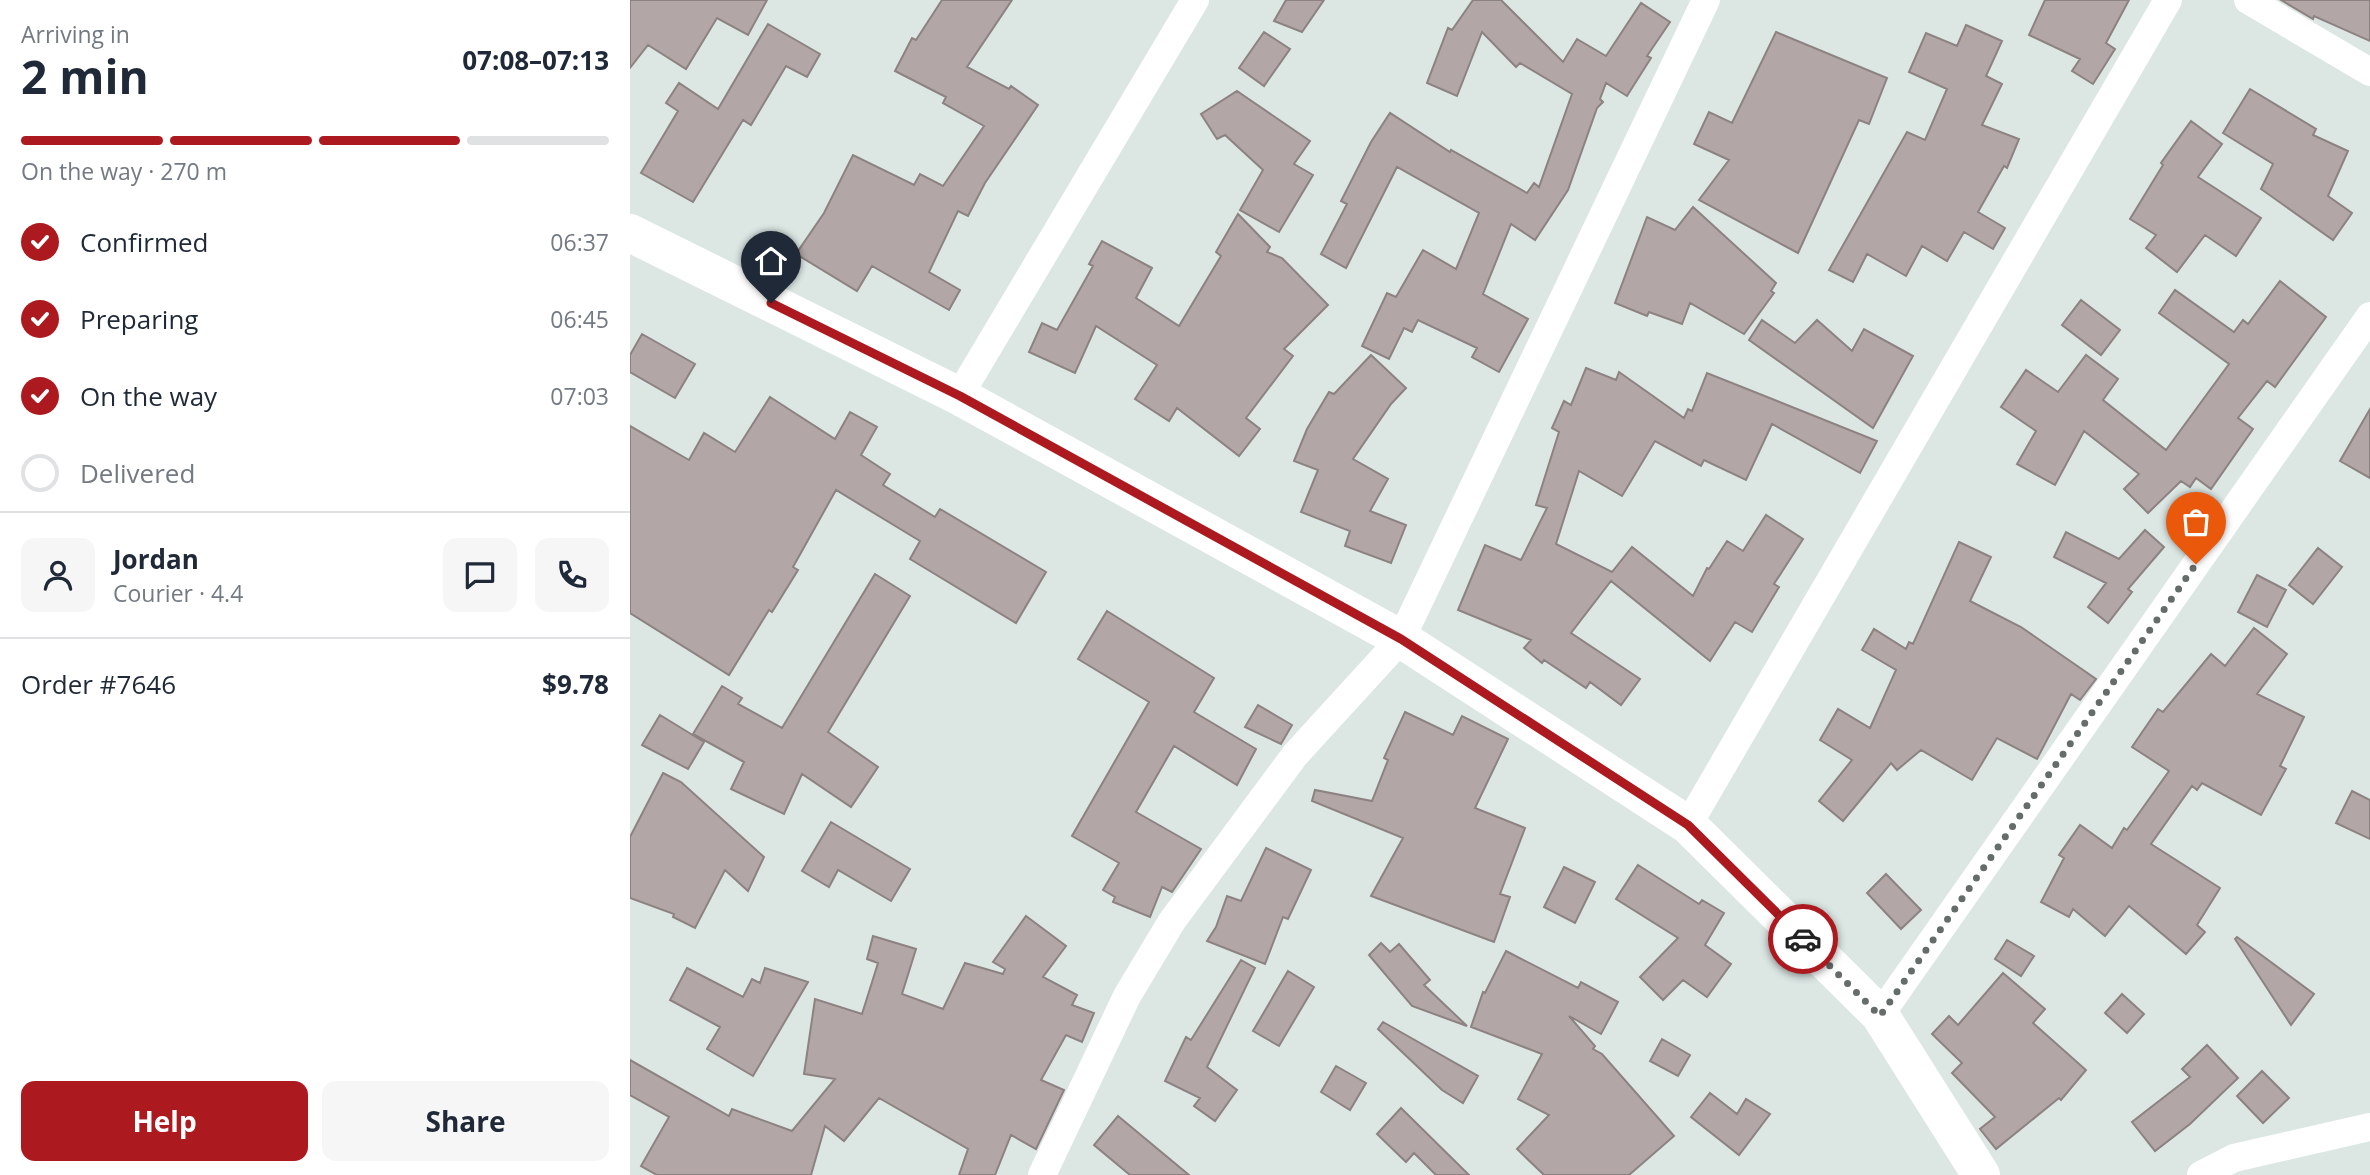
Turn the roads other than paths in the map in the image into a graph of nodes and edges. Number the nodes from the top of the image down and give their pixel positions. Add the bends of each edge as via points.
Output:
1 (1195, 0) edge
2 (1706, 0) edge
3 (2168, 0) edge
4 (2248, 0) edge
5 (2370, 72) edge
6 (630, 233) edge
7 (2370, 316) edge
8 (960, 396) junction
9 (1401, 639) junction
10 (1688, 825) junction
11 (1880, 1016) junction
12 (2370, 1127) edge
13 (1042, 1175) edge
14 (1981, 1175) edge
15 (2201, 1175) edge

1 - 8 street
2 - 9 street
3 - 10 street
4 - 5 street
6 - 8 main road
7 - 11 street
8 - 9 main road
9 - 10 main road
9 - 13 street via 1295,755 1172,921 1127,996
10 - 11 main road
11 - 14 main road
12 - 15 street via 2234,1158

